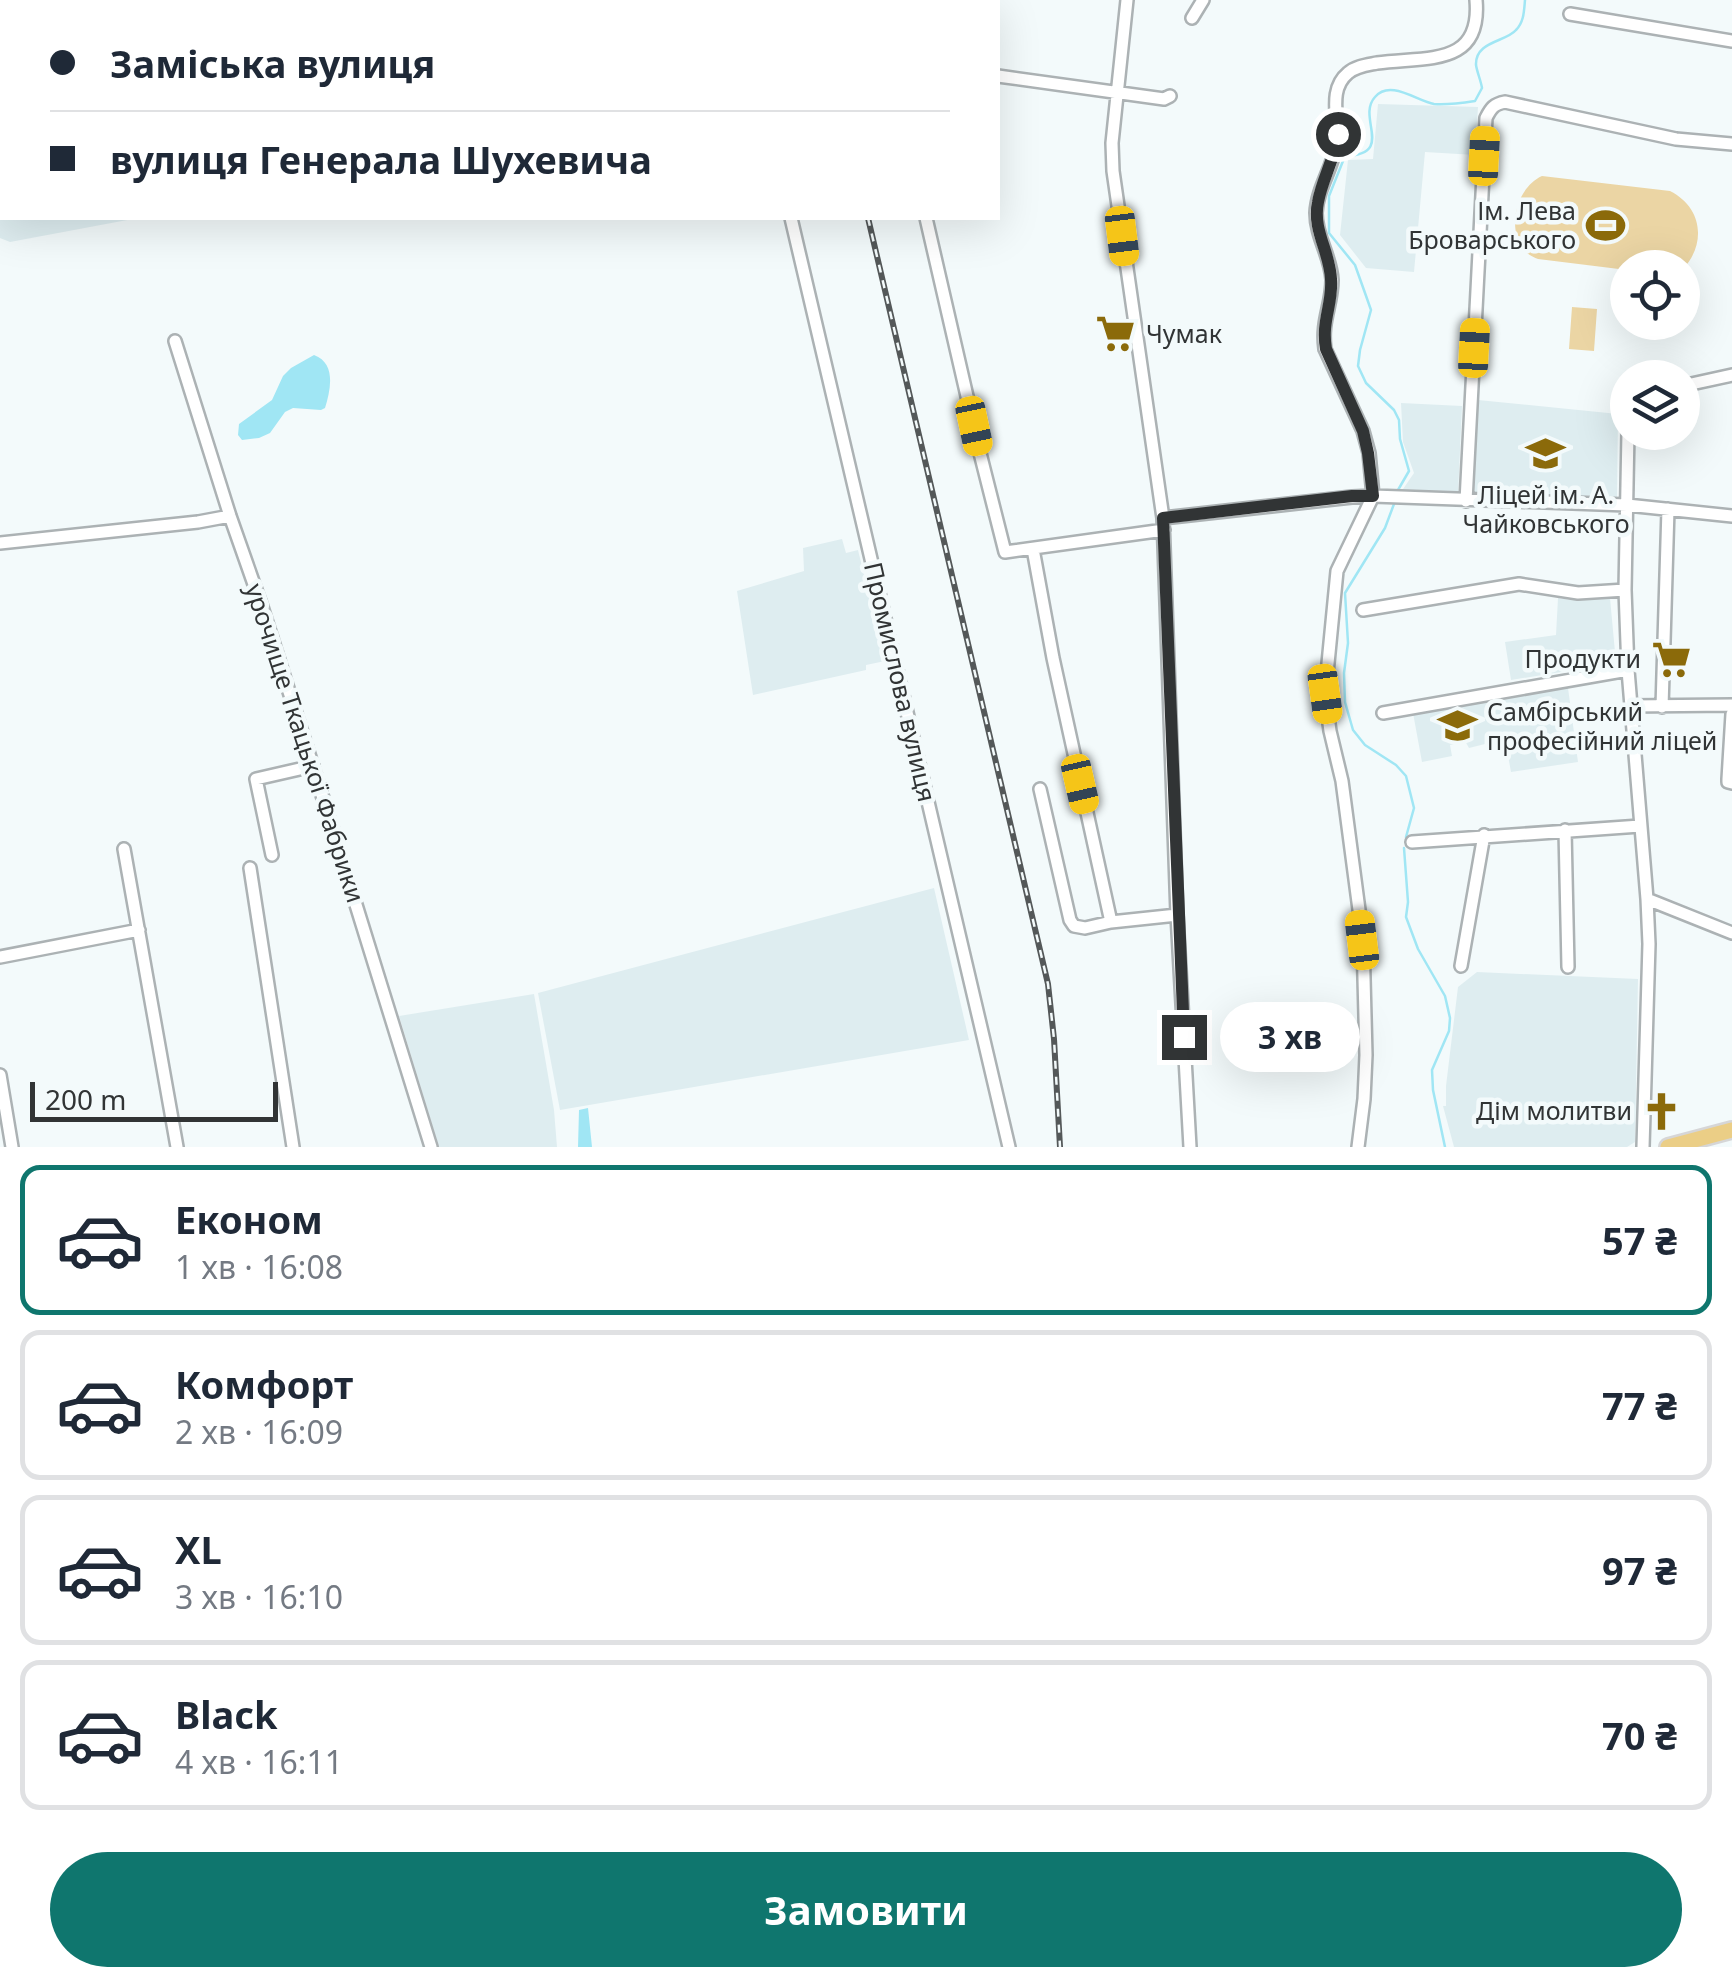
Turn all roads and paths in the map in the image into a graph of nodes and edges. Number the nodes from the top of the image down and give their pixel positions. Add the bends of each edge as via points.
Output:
1 (1128, 0) edge
2 (1203, 0) edge
3 (1476, 0) edge
4 (1570, 14) dead end
5 (1192, 18) dead end
6 (1732, 41) edge
7 (1000, 76) edge
8 (1117, 94) junction
9 (1170, 96) dead end
10 (1732, 144) edge
11 (791, 220) edge
12 (926, 220) edge
13 (175, 341) dead end
14 (1732, 374) edge
15 (1700, 382) edge
16 (1628, 450) edge
17 (1373, 496) junction
18 (1466, 500) junction
19 (1628, 506) junction
20 (1668, 509) junction
21 (1732, 516) edge
22 (224, 517) junction
23 (1163, 524) junction
24 (0, 543) edge
25 (1033, 548) junction
26 (1625, 590) junction
27 (1362, 610) dead end
28 (1628, 670) junction
29 (1630, 706) junction
30 (1732, 706) edge
31 (1662, 707) junction
32 (1383, 713) dead end
33 (1732, 714) edge
34 (313, 766) junction
35 (1732, 782) edge
36 (1040, 789) dead end
37 (1640, 826) junction
38 (1565, 830) junction
39 (1484, 836) junction
40 (1412, 842) dead end
41 (124, 849) dead end
42 (272, 855) dead end
43 (250, 868) dead end
44 (1648, 899) junction
45 (1177, 914) junction
46 (1111, 922) junction
47 (139, 930) junction
48 (1732, 933) edge
49 (0, 957) edge
50 (1461, 966) dead end
51 (1568, 966) dead end
52 (0, 1075) edge
53 (1732, 1130) edge
54 (12, 1147) edge
55 (177, 1147) edge
56 (294, 1147) edge
57 (432, 1147) edge
58 (1009, 1147) edge
59 (1190, 1147) edge
60 (1358, 1147) edge
61 (1642, 1147) edge
62 (1668, 1147) edge

1 - 8 street
2 - 5 street
3 - 17 street via 1474,30 1461,48 1362,66 1337,91 1336,148 1316,214 1332,280 1323,334 1363,431
4 - 6 street
7 - 8 street
8 - 9 street
8 - 23 street via 1113,172
10 - 18 street via 1676,139 1505,102 1491,108
11 - 58 street, Промислова вулиця
12 - 25 street via 1005,552
13 - 22 street, урочище Ткацької Фабрики
14 - 15 street
16 - 19 street
17 - 18 street
17 - 23 street
17 - 60 street via 1337,571 1325,694 1362,940 1366,1055
18 - 19 street
19 - 20 street
19 - 26 street
20 - 21 street
20 - 31 street
22 - 24 street
22 - 34 street, урочище Ткацької Фабрики via 262,607
23 - 25 street
23 - 45 street
25 - 46 street
26 - 27 street via 1578,594 1519,584
26 - 28 street
28 - 29 street
28 - 32 street
29 - 31 street
29 - 37 street
30 - 31 street
33 - 35 street
34 - 42 street via 256,779
34 - 57 street, урочище Ткацької Фабрики
36 - 46 street via 1072,924
37 - 38 street
37 - 44 street
38 - 39 street
38 - 51 street
39 - 40 street
39 - 50 street
41 - 47 street
43 - 56 street
44 - 48 street
44 - 61 street
45 - 46 street
45 - 59 street
47 - 49 street
47 - 55 street
52 - 54 street
53 - 62 main road

